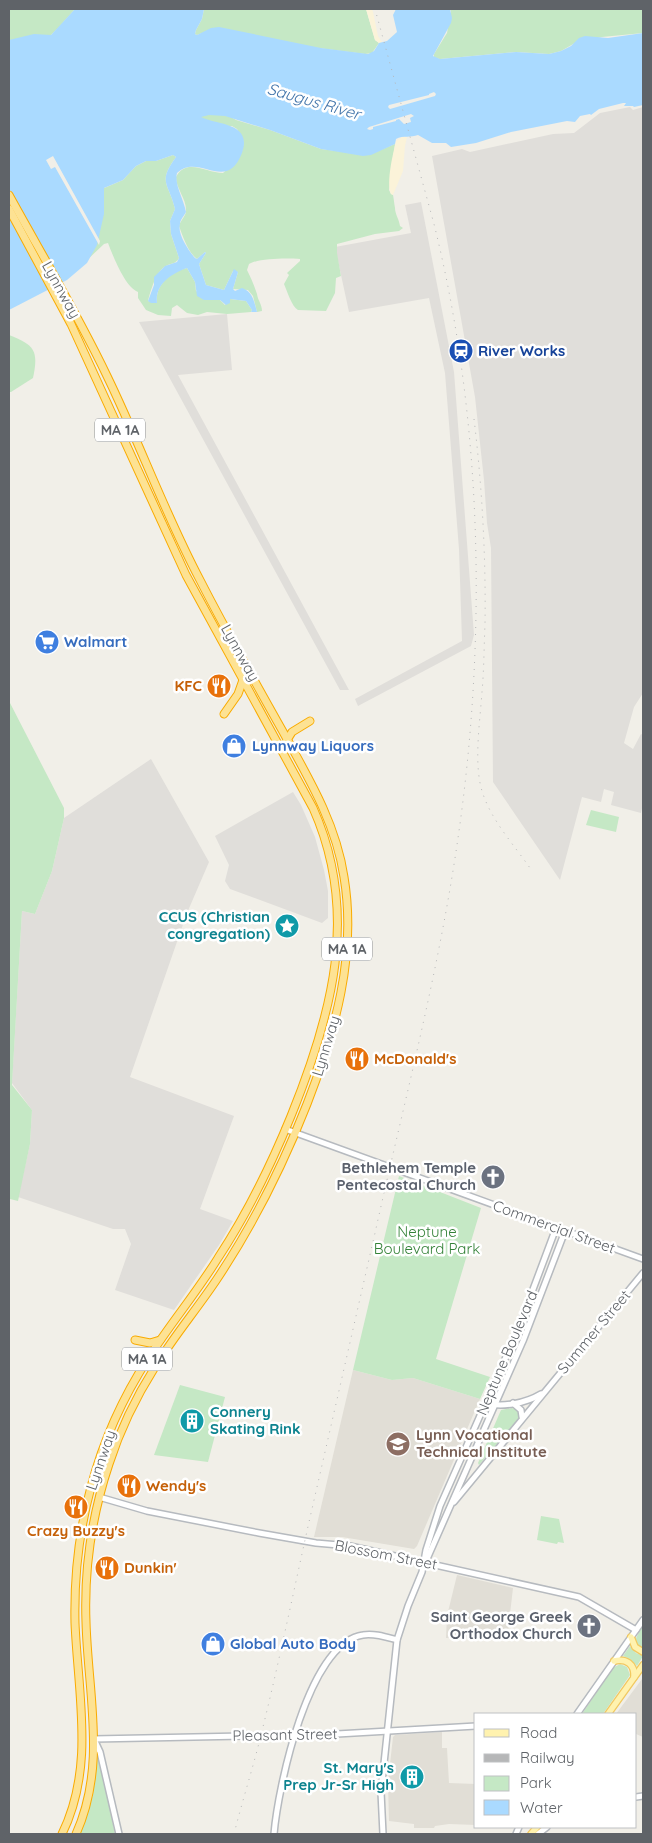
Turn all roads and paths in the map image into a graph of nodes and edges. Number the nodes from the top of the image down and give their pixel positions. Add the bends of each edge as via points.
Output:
1 (9, 196) edge
2 (9, 209) edge
3 (57, 290) junction
4 (243, 680) junction
5 (224, 714) dead end
6 (310, 721) dead end
7 (288, 740) junction
8 (286, 1129) junction
9 (295, 1133) junction
10 (556, 1228) junction
11 (565, 1231) junction
12 (643, 1259) edge
13 (643, 1273) edge
14 (162, 1338) junction
15 (135, 1340) dead end
16 (544, 1392) junction
17 (512, 1403) junction
18 (486, 1404) junction
19 (496, 1405) junction
20 (522, 1420) junction
21 (89, 1495) junction
22 (99, 1497) junction
23 (450, 1509) junction
24 (425, 1562) junction
25 (643, 1620) edge
26 (636, 1630) junction
27 (632, 1637) junction
28 (397, 1640) junction
29 (643, 1652) edge
30 (614, 1661) junction
31 (643, 1665) edge
32 (634, 1677) junction
33 (578, 1713) edge
34 (609, 1713) edge
35 (474, 1726) edge
36 (386, 1730) junction
37 (295, 1735) junction
38 (94, 1739) junction
39 (62, 1834) edge
40 (76, 1834) edge
41 (119, 1834) edge
42 (274, 1834) edge
43 (383, 1834) edge

1 - 3 highway, Lynnway / MA 1A
2 - 3 highway, Lynnway / MA 1A
3 - 4 highway, Lynnway / MA 1A via 175,553
3 - 7 highway, Lynnway / MA 1A via 113,389 185,551
4 - 5 highway
4 - 8 highway, Lynnway / MA 1A via 314,812 328,850 337,899 335,966 326,1014 316,1051
6 - 7 highway via 292,732
7 - 9 highway, Lynnway / MA 1A via 334,834 344,871 348,912 346,962 337,1012 326,1052
8 - 9 main road
8 - 14 highway, Lynnway / MA 1A via 231,1238
9 - 10 main road, Commercial Street
9 - 22 highway, Lynnway / MA 1A via 239,1245 137,1398 114,1450
10 - 11 main road, Commercial Street
10 - 18 main road, Neptune Boulevard
11 - 12 main road, Commercial Street
11 - 19 main road, Neptune Boulevard
13 - 16 main road, Summer Street
14 - 15 highway via 152,1343
14 - 21 highway, Lynnway / MA 1A via 117,1415
16 - 17 main road, Summer Street
16 - 20 main road, Summer Street
17 - 19 main road, Summer Street
17 - 20 main road via 522,1410
18 - 19 main road, Summer Street
18 - 24 main road, Neptune Boulevard via 440,1506
19 - 23 main road, Neptune Boulevard
20 - 23 main road, Summer Street
21 - 22 highway
21 - 39 highway, Lynnway / MA 1A via 79,1544 75,1593 83,1725 81,1768 73,1807
22 - 24 main road, Blossom Street via 250,1532 350,1546
22 - 38 highway, Lynnway / MA 1A via 88,1554 85,1596
23 - 24 main road, Neptune Boulevard
24 - 26 main road, Blossom Street via 578,1597
24 - 28 main road, Neptune Boulevard
25 - 26 main road
26 - 27 main road
27 - 29 main road via 635,1647
27 - 30 main road
28 - 36 main road, Neptune Boulevard
28 - 37 main road via 374,1634 362,1635 336,1652 307,1698
30 - 32 main road via 630,1663
30 - 33 main road
31 - 32 main road
32 - 34 main road
35 - 36 main road, Pleasant Street
36 - 37 main road, Pleasant Street
36 - 43 main road, Neptune Boulevard via 381,1792
37 - 38 main road, Pleasant Street
37 - 42 main road
38 - 40 highway, Lynnway via 92,1785
38 - 41 main road, MA 1A

